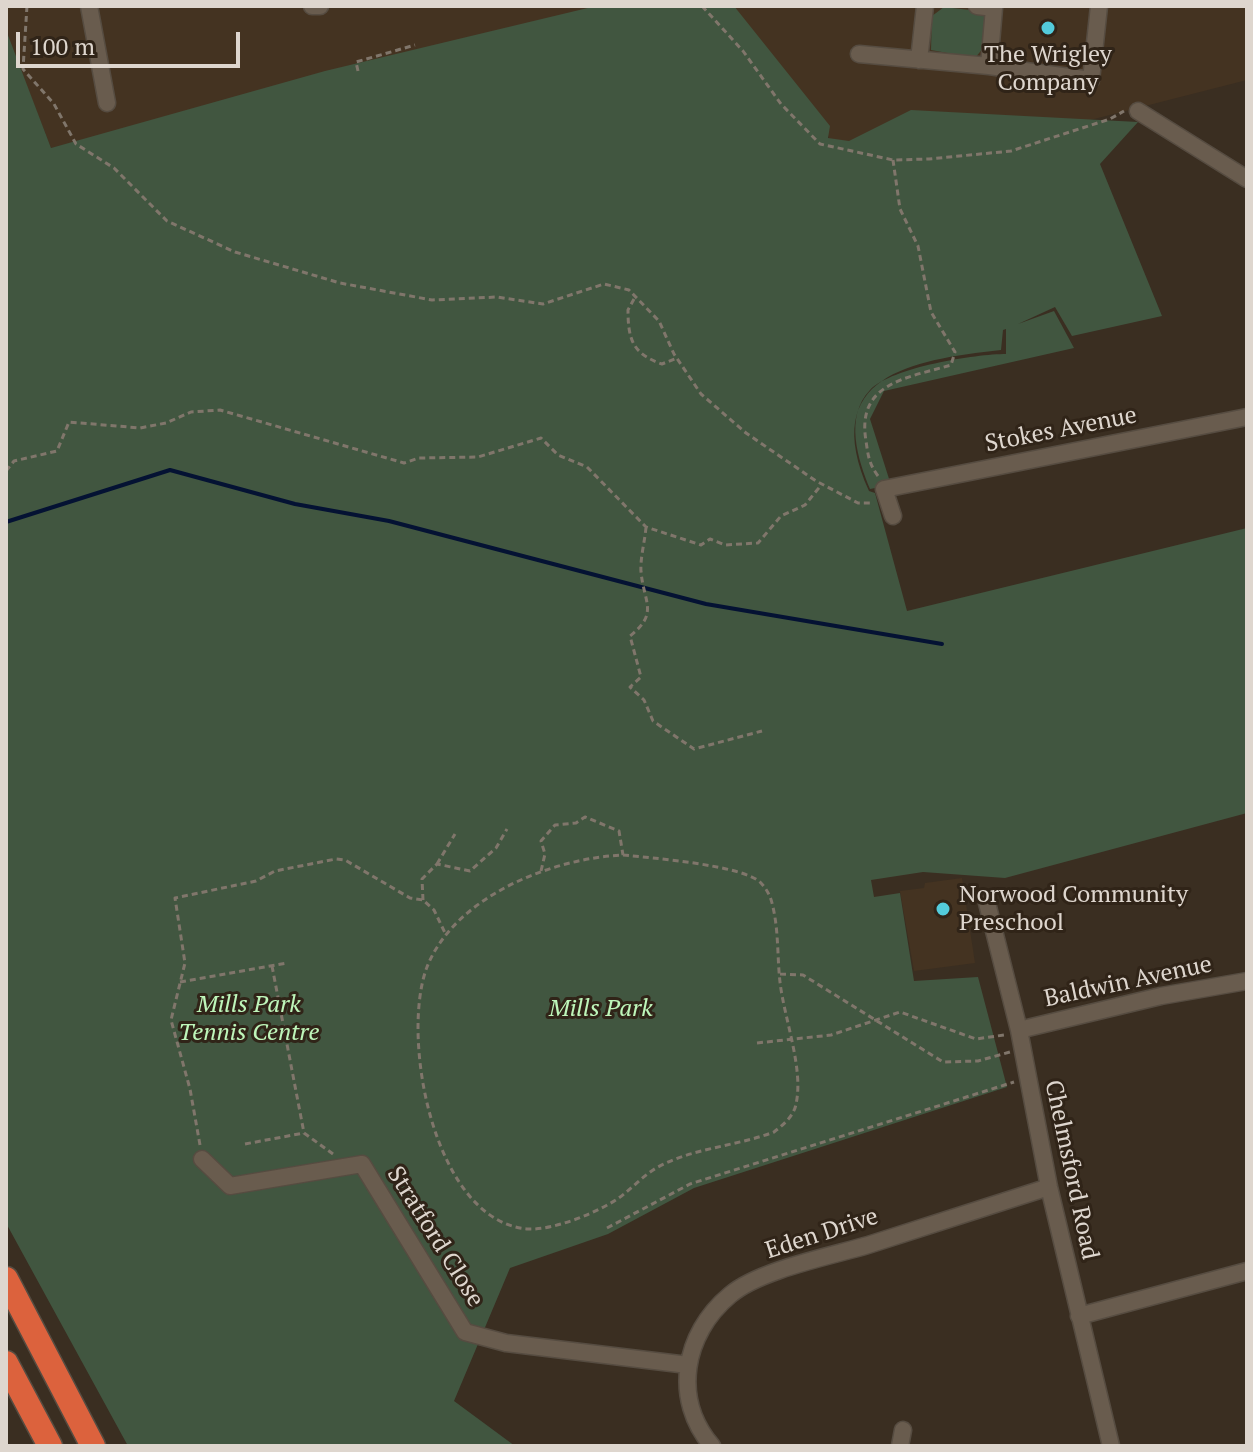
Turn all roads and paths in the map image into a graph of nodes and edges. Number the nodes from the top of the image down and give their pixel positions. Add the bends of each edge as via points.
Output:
1 (27, 6) edge
2 (89, 6) edge
3 (312, 6) edge
4 (320, 6) edge
5 (702, 6) edge
6 (925, 6) edge
7 (977, 6) edge
8 (1099, 6) edge
9 (415, 45) dead end
10 (859, 54) dead end
11 (919, 60) junction
12 (989, 66) junction
13 (358, 71) dead end
14 (107, 103) dead end
15 (1132, 108) joint
16 (893, 160) junction
17 (1247, 179) edge
18 (635, 297) junction
19 (677, 358) junction
20 (1247, 417) edge
21 (6, 471) edge
22 (822, 484) junction
23 (882, 484) junction
24 (893, 516) dead end
25 (646, 527) junction
26 (762, 731) dead end
27 (507, 829) dead end
28 (455, 834) dead end
29 (623, 855) junction
30 (437, 864) junction
31 (541, 871) junction
32 (423, 900) junction
33 (987, 903) dead end
34 (446, 935) junction
35 (287, 963) dead end
36 (272, 966) junction
37 (780, 974) junction
38 (1247, 981) edge
39 (180, 982) junction
40 (872, 1019) junction
41 (312, 1027) dead end
42 (1019, 1030) junction
43 (286, 1039) junction
44 (792, 1042) junction
45 (757, 1043) dead end
46 (1012, 1052) dead end
47 (1026, 1078) junction
48 (304, 1133) junction
49 (245, 1144) dead end
50 (202, 1159) joint
51 (342, 1167) junction
52 (1049, 1187) junction
53 (607, 1228) dead end
54 (1247, 1271) edge
55 (6, 1279) edge
56 (1079, 1316) junction
57 (6, 1363) edge
58 (688, 1365) junction
59 (50, 1446) edge
60 (93, 1446) edge
61 (712, 1446) edge
62 (1111, 1446) edge

1 - 18 path via 23,69 54,104 76,144 114,168 167,221 235,252 340,283 432,300 497,297 543,304 604,284 629,290
2 - 14 street
3 - 4 street
5 - 16 path via 820,144
6 - 11 street
7 - 12 street via 994,8
8 - 12 street via 1091,80
9 - 13 path via 356,62
10 - 11 street
11 - 12 street
15 - 16 path via 1011,151
15 - 17 street
16 - 23 path via 900,209 918,246 931,312 955,352 951,365 887,384 873,396 864,427 870,465
18 - 19 path via 659,321
18 - 19 path via 628,310 633,345 643,357 662,364
19 - 22 path via 701,394 746,433
20 - 23 street, Stokes Avenue
21 - 25 path via 14,461 57,451 69,422 140,428 191,412 220,410 404,463 478,457 541,438 558,455 587,467
22 - 23 path via 858,503 872,503
22 - 25 path via 805,505 781,516 758,543 725,545 710,539 701,545
23 - 24 street
25 - 26 path via 641,572 649,611 644,625 630,636 641,677 630,687 633,693 644,700 653,721 694,749
27 - 30 path via 496,848 470,871
28 - 30 path
29 - 31 path via 575,859
29 - 31 path via 619,831 585,817 555,825 544,835
29 - 37 path via 669,858 753,877 763,884 772,903
30 - 32 path via 422,879
31 - 34 path via 501,892
32 - 34 path
32 - 39 path via 336,859 175,898 185,963
33 - 42 street, Chelmsford Road
34 - 44 path via 428,965 418,1010 427,1107 464,1189 481,1209 507,1223 546,1227 588,1213 610,1204 657,1168 774,1132 796,1105
35 - 36 path
36 - 39 path
36 - 43 path
37 - 40 path via 803,975
37 - 44 path
38 - 42 street, Baldwin Avenue
39 - 50 path via 171,1020
40 - 42 path via 900,1012 976,1039
40 - 44 path via 847,1031
40 - 46 path via 943,1062 978,1061
41 - 43 path via 305,1038
42 - 47 street, Chelmsford Road
43 - 48 path
44 - 45 path
47 - 52 street, Chelmsford Road
47 - 53 path via 690,1184
48 - 49 path
48 - 51 path via 327,1147
50 - 51 street via 230,1186
51 - 58 street, Stratford Close via 362,1164 465,1332 506,1343
52 - 56 street, Chelmsford Road
52 - 58 street, Eden Drive via 788,1267 731,1294 697,1337
54 - 56 street
55 - 60 highway
56 - 62 street, Chelmsford Road
57 - 59 highway
58 - 61 street, Eden Drive via 695,1426

